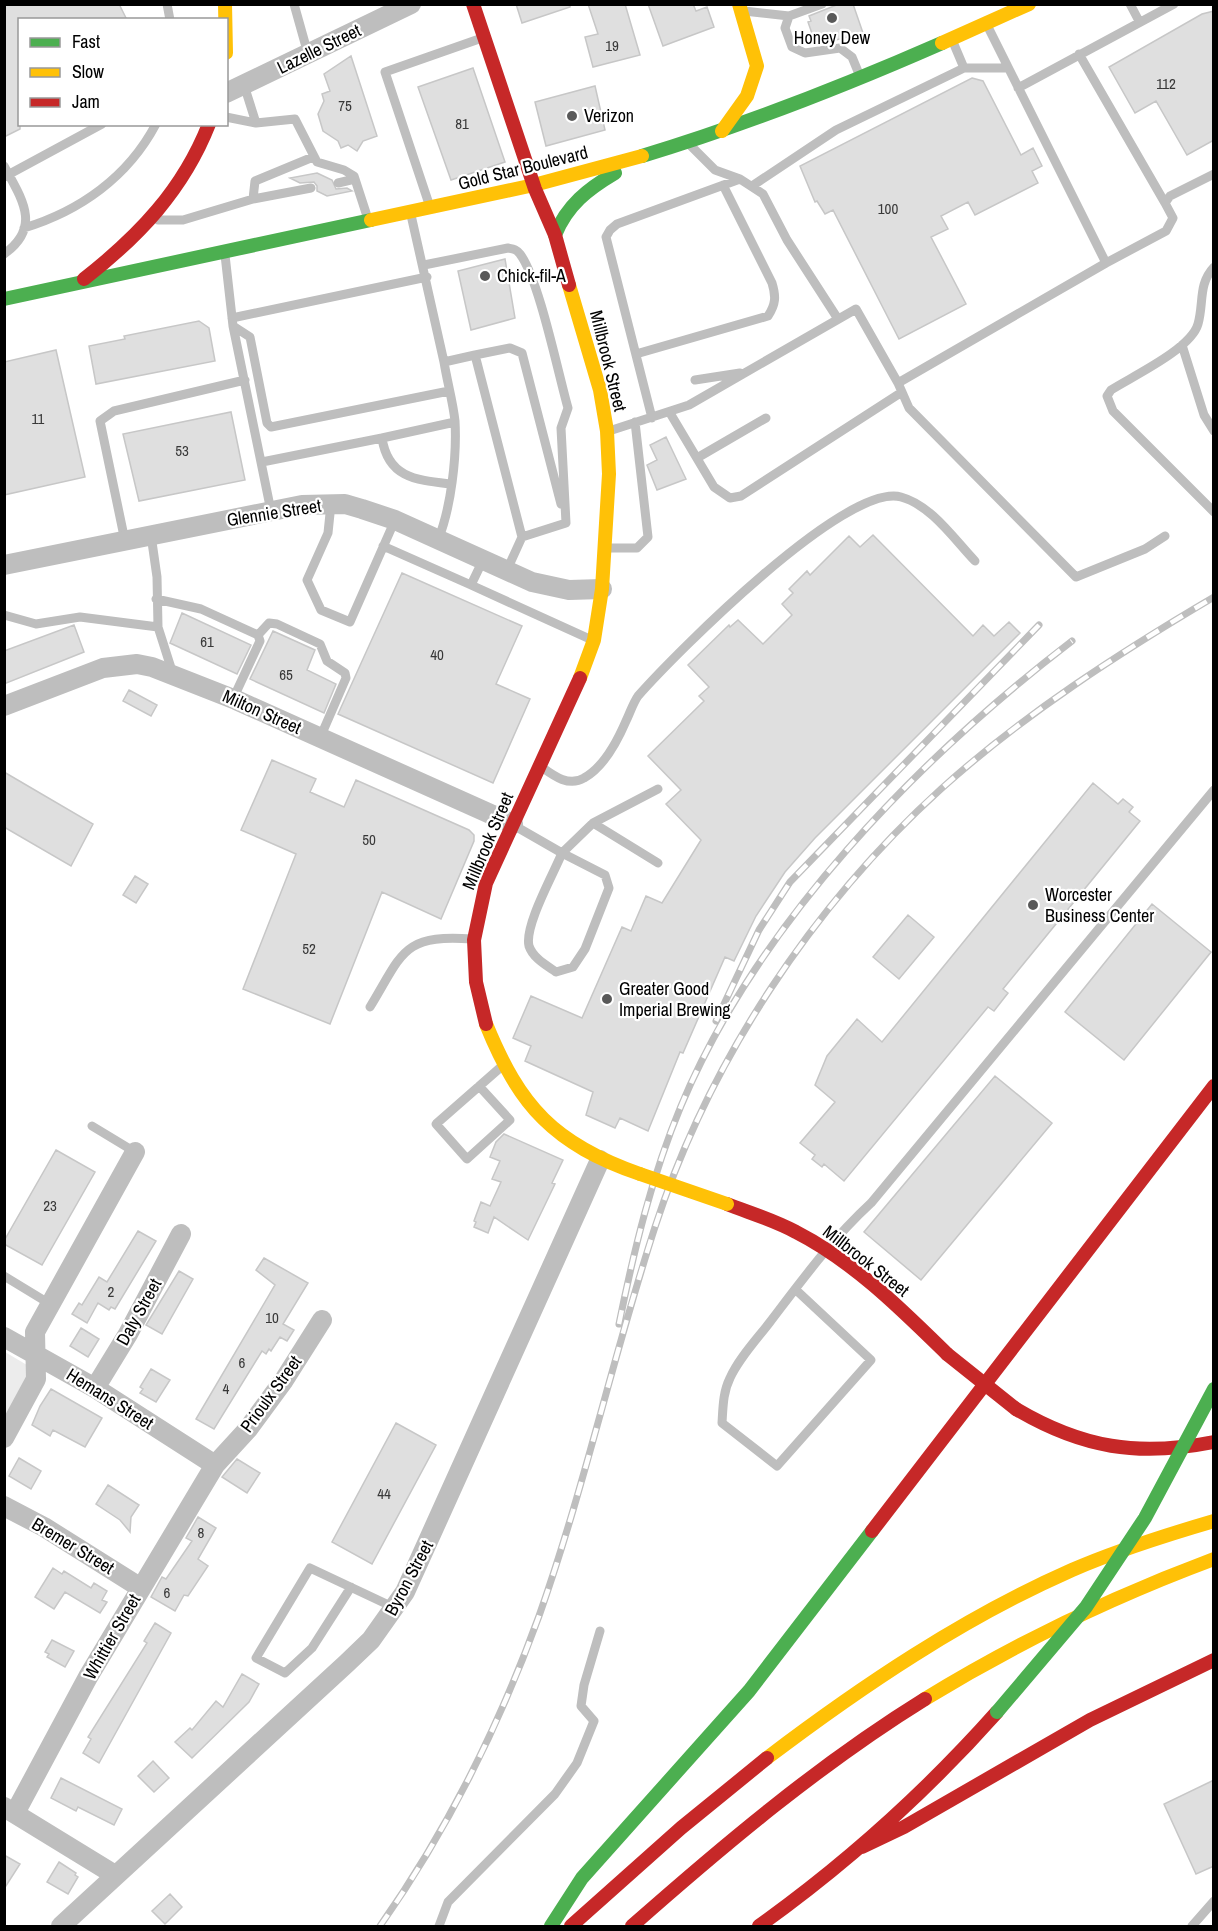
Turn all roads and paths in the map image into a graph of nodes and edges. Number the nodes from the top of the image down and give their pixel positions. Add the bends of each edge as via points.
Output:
1 (294, 4) edge
2 (411, 4) edge
3 (473, 4) edge
4 (822, 4) edge
5 (1029, 4) edge
6 (1130, 4) edge
7 (1174, 4) edge
8 (740, 7) edge
9 (789, 16) junction
10 (1139, 21) junction
11 (987, 25) junction
12 (484, 37) junction
13 (952, 40) junction
14 (1079, 54) junction
15 (309, 55) junction
16 (964, 68) junction
17 (1008, 68) junction
18 (861, 79) junction
19 (1018, 87) junction
20 (235, 89) edge
21 (228, 117) edge
22 (256, 123) junction
23 (98, 126) edge
24 (155, 126) edge
25 (208, 126) edge
26 (722, 131) junction
27 (687, 142) junction
28 (643, 156) junction
29 (313, 157) junction
30 (6, 173) edge
31 (1214, 174) edge
32 (355, 179) junction
33 (740, 179) junction
34 (338, 183) dead end
35 (534, 185) junction
36 (723, 185) junction
37 (752, 186) junction
38 (311, 188) dead end
39 (253, 199) junction
40 (1165, 203) junction
41 (430, 208) junction
42 (411, 212) junction
43 (150, 219) junction
44 (368, 221) junction
45 (24, 228) junction
46 (555, 235) junction
47 (225, 253) junction
48 (4, 254) edge
49 (1106, 263) junction
50 (424, 265) junction
51 (1214, 267) edge
52 (427, 277) junction
53 (76, 284) junction
54 (4, 299) edge
55 (838, 319) junction
56 (233, 322) junction
57 (1182, 345) junction
58 (636, 354) junction
59 (475, 355) junction
60 (444, 362) junction
61 (747, 372) junction
62 (245, 380) junction
63 (695, 380) dead end
64 (900, 388) junction
65 (449, 391) junction
66 (670, 413) junction
67 (652, 418) junction
68 (766, 418) dead end
69 (455, 422) junction
70 (635, 422) junction
71 (607, 431) junction
72 (1214, 431) edge
73 (382, 438) junction
74 (698, 458) junction
75 (262, 462) junction
76 (451, 484) junction
77 (331, 504) junction
78 (271, 511) junction
79 (1214, 512) edge
80 (395, 520) junction
81 (566, 523) junction
82 (151, 535) junction
83 (1166, 536) dead end
84 (522, 537) junction
85 (438, 540) junction
86 (125, 541) junction
87 (383, 546) junction
88 (604, 548) junction
89 (483, 560) junction
90 (975, 561) dead end
91 (4, 565) edge
92 (507, 570) junction
93 (471, 585) junction
94 (602, 590) junction
95 (156, 599) junction
96 (4, 615) edge
97 (158, 627) junction
98 (258, 635) junction
99 (594, 640) junction
100 (173, 674) junction
101 (233, 699) junction
102 (4, 706) edge
103 (320, 738) junction
104 (541, 766) junction
105 (658, 789) dead end
106 (1214, 790) edge
107 (593, 823) junction
108 (513, 824) junction
109 (562, 853) junction
110 (658, 863) dead end
111 (474, 940) junction
112 (370, 1007) dead end
113 (503, 1065) junction
114 (479, 1086) junction
115 (1214, 1086) edge
116 (92, 1126) dead end
117 (135, 1152) joint
118 (600, 1160) junction
119 (181, 1234) dead end
120 (825, 1250) junction
121 (4, 1276) edge
122 (795, 1289) junction
123 (50, 1304) junction
124 (322, 1320) dead end
125 (4, 1337) edge
126 (37, 1354) junction
127 (95, 1388) junction
128 (1214, 1389) edge
129 (4, 1438) edge
130 (1214, 1442) edge
131 (214, 1465) junction
132 (4, 1506) edge
133 (1174, 1518) dead end
134 (1214, 1521) edge
135 (1131, 1549) junction
136 (1214, 1559) edge
137 (351, 1587) junction
138 (141, 1588) junction
139 (395, 1608) junction
140 (600, 1630) dead end
141 (1214, 1660) edge
142 (10, 1810) edge
143 (862, 1847) junction
144 (115, 1875) junction
145 (1213, 1902) edge
146 (61, 1926) edge
147 (439, 1926) edge
148 (551, 1926) edge
149 (571, 1926) edge
150 (632, 1926) edge
151 (759, 1926) edge
152 (1192, 1926) edge

1 - 15 lane
2 - 15 street, Lazelle Street
3 - 12 main road, Millbrook Street
4 - 9 lane
5 - 11 main road, Gold Star Boulevard
6 - 10 lane
7 - 10 lane
8 - 9 lane
8 - 26 main road via 757,66 747,96
9 - 18 lane via 785,28 792,47 805,53 840,48 847,51
10 - 14 lane
11 - 13 main road, Gold Star Boulevard
11 - 17 lane
12 - 35 main road, Millbrook Street
12 - 41 lane via 385,72
13 - 16 lane
13 - 18 main road, Gold Star Boulevard
14 - 19 lane
14 - 40 lane
15 - 20 street, Lazelle Street
16 - 17 lane
16 - 37 lane via 836,130
17 - 19 lane
18 - 26 main road, Gold Star Boulevard
19 - 49 lane
20 - 22 lane
21 - 22 lane
22 - 29 lane via 295,119
23 - 30 lane
24 - 45 lane via 145,146 94,195 56,218
25 - 43 main road via 181,184
26 - 27 main road, Gold Star Boulevard
27 - 28 main road, Gold Star Boulevard
27 - 33 lane via 715,170
28 - 35 main road, Gold Star Boulevard
28 - 46 main road via 575,200
29 - 32 lane via 349,172
29 - 39 lane via 255,181
30 - 45 lane via 26,210
31 - 40 lane via 1170,196
32 - 34 lane
32 - 44 lane
33 - 36 lane
33 - 37 lane
35 - 41 main road, Gold Star Boulevard
35 - 46 main road, Millbrook Street
36 - 58 lane via 617,224 606,237
36 - 58 lane via 772,284 777,297 772,310 768,316
37 - 55 lane via 763,194
38 - 39 lane
39 - 43 lane via 183,220
40 - 49 lane via 1173,218 1166,231
41 - 42 main road, Gold Star Boulevard
42 - 44 main road, Gold Star Boulevard
42 - 50 lane
43 - 53 main road via 116,254
44 - 47 main road, Gold Star Boulevard
45 - 48 lane via 22,237
46 - 71 main road, Millbrook Street via 600,390
47 - 53 main road, Gold Star Boulevard
47 - 56 lane
49 - 64 lane
50 - 52 lane
50 - 81 lane via 508,248 521,256 534,285 568,408 561,428
51 - 57 lane via 1205,276 1198,326
52 - 56 lane
52 - 60 lane
53 - 54 main road, Gold Star Boulevard
55 - 61 lane
55 - 64 lane via 856,309
56 - 62 lane
56 - 65 lane via 250,337 271,427
57 - 72 lane via 1204,415
57 - 79 lane via 1107,396 1113,411
58 - 67 lane
59 - 60 lane
59 - 81 lane via 510,348 522,353
59 - 84 lane
60 - 65 lane
61 - 63 lane
61 - 66 lane
62 - 75 lane
62 - 86 lane via 114,411 100,421
64 - 74 lane via 741,496 730,498 721,494
64 - 83 lane via 909,408 1076,577 1145,549
65 - 69 lane
66 - 67 lane
66 - 74 lane
67 - 70 lane
68 - 74 lane
69 - 73 lane
69 - 76 lane
70 - 71 lane
70 - 88 lane via 648,537 637,548
71 - 88 main road, Millbrook Street via 609,474
73 - 75 lane
73 - 76 lane via 395,470
75 - 78 lane
76 - 85 lane
77 - 78 street, Glennie Street
77 - 80 street, Glennie Street
77 - 87 lane via 328,533 307,580 321,610 350,622
78 - 82 street, Glennie Street
80 - 85 street, Glennie Street
80 - 87 lane
81 - 84 lane
82 - 86 street, Glennie Street
82 - 95 lane
84 - 92 lane
85 - 89 street, Glennie Street
86 - 91 street, Glennie Street
87 - 93 lane
88 - 94 main road, Millbrook Street
89 - 92 street, Glennie Street
89 - 93 lane
90 - 104 lane via 923,507 900,496 881,495 823,527 722,611 636,699 601,765 582,780 561,780
92 - 94 street, Glennie Street via 554,588
93 - 99 lane
94 - 99 main road, Millbrook Street
95 - 97 lane
95 - 98 lane via 201,609
96 - 97 lane via 36,624 80,617
97 - 100 lane
98 - 101 lane via 260,641
98 - 103 lane via 269,623 277,624 320,644 327,661 345,673
99 - 104 main road, Millbrook Street
100 - 101 street, Milton Street
100 - 102 street, Milton Street via 137,664 118,664
101 - 103 street, Milton Street
103 - 108 street, Milton Street
104 - 108 main road, Millbrook Street
105 - 107 lane
106 - 120 lane via 871,1203
107 - 109 lane
107 - 110 lane
108 - 109 lane
108 - 111 main road, Millbrook Street via 486,883
109 - 109 lane via 530,928 529,945 538,960 556,972 573,967 585,949 609,888 605,875
111 - 112 lane via 440,937 422,941 404,953
111 - 113 main road, Millbrook Street via 481,1004
113 - 114 lane
113 - 118 main road, Millbrook Street via 524,1099 547,1123
114 - 114 lane via 510,1120 467,1159 436,1124
115 - 148 main road via 749,1691 582,1878
116 - 117 lane
117 - 123 street
118 - 120 main road, Millbrook Street, bridge via 727,1204 802,1234
118 - 139 street, Byron Street via 468,1458
119 - 127 street, Daly Street
120 - 122 lane
120 - 130 main road, Millbrook Street, bridge via 1016,1409 1069,1437 1118,1448
121 - 123 lane
122 - 122 lane via 871,1360 777,1466 722,1423 723,1397 734,1371
123 - 126 street via 34,1332
124 - 131 street, Prioulx Street via 248,1429
125 - 126 street, Hemans Street
126 - 127 street, Hemans Street
126 - 129 street via 36,1379
127 - 131 street, Hemans Street
128 - 143 main road, bridge via 1145,1518 1086,1607 946,1767
131 - 138 street, Whittier Street
132 - 138 street, Bremer Street
133 - 135 main road via 1163,1522
134 - 135 main road
135 - 149 main road via 1056,1578 1007,1603 878,1680 696,1815
136 - 150 main road via 1146,1583 1044,1630 919,1703 769,1810
137 - 137 lane via 310,1568 256,1658 285,1673 312,1648
137 - 139 lane
138 - 142 street, Whittier Street
139 - 144 street, Byron Street via 363,1648
140 - 147 lane via 581,1706 594,1721 577,1763 532,1819 448,1902
141 - 143 main road via 1078,1728 893,1835
142 - 144 street
143 - 151 main road
144 - 146 street, Byron Street
145 - 152 lane

